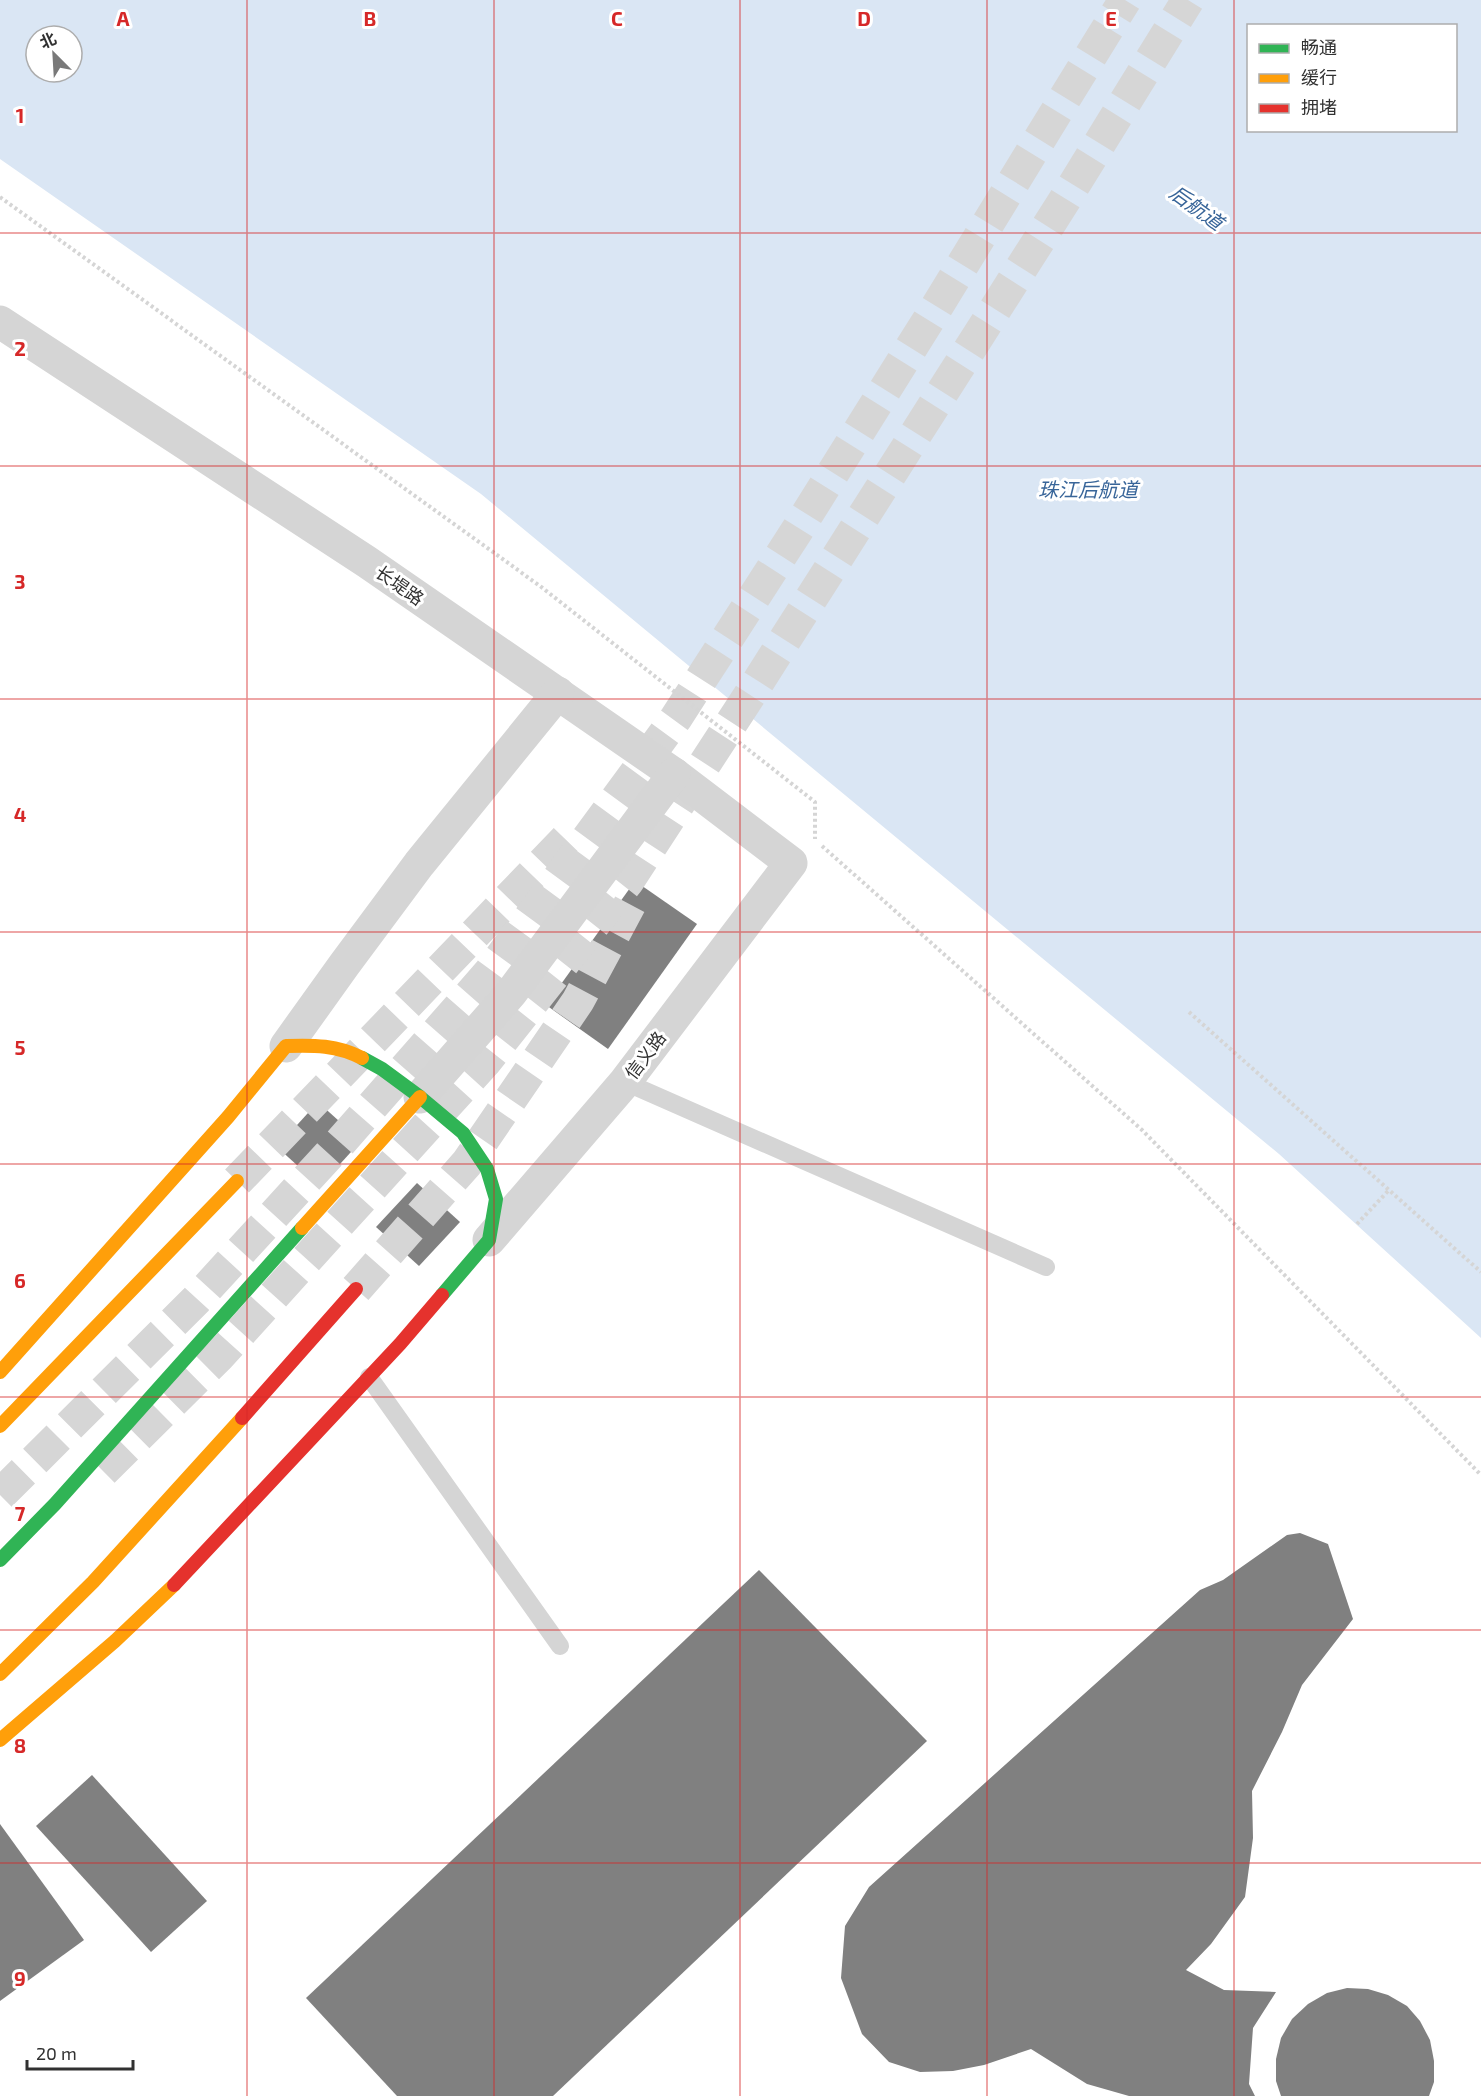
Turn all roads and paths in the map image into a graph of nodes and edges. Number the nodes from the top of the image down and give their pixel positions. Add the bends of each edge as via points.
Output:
1 (0, 197) edge
2 (0, 322) edge
3 (558, 693) junction
4 (674, 774) junction
5 (815, 840) junction
6 (791, 863) junction
7 (1189, 1012) dead end
8 (285, 1046) junction
9 (625, 1082) junction
10 (420, 1097) junction
11 (237, 1181) tunnel mouth
12 (1389, 1190) junction
13 (1357, 1224) dead end
14 (489, 1240) junction
15 (1046, 1267) dead end
16 (1481, 1272) edge
17 (356, 1289) tunnel mouth
18 (0, 1372) edge
19 (369, 1377) junction
20 (0, 1426) edge
21 (1481, 1475) edge
22 (0, 1560) edge
23 (560, 1646) dead end
24 (0, 1674) edge
25 (0, 1740) edge

1 - 5 path via 540,586 815,802
2 - 3 street, 长堤路 via 367,562
3 - 4 street, 长堤路
3 - 8 street via 420,864
4 - 6 street, 长堤路
4 - 10 street via 511,993
5 - 6 path
5 - 21 path via 1142,1130
6 - 9 street, 信义路
7 - 12 path
8 - 10 main road via 346,1050 382,1069
8 - 18 main road via 228,1117
9 - 14 street, 信义路
9 - 15 lane
10 - 14 main road via 463,1133 487,1170 496,1199
10 - 22 main road via 79,1478
11 - 20 main road
12 - 13 path
12 - 16 path
14 - 19 main road
17 - 24 main road via 167,1504
19 - 23 lane
19 - 25 main road via 183,1577

